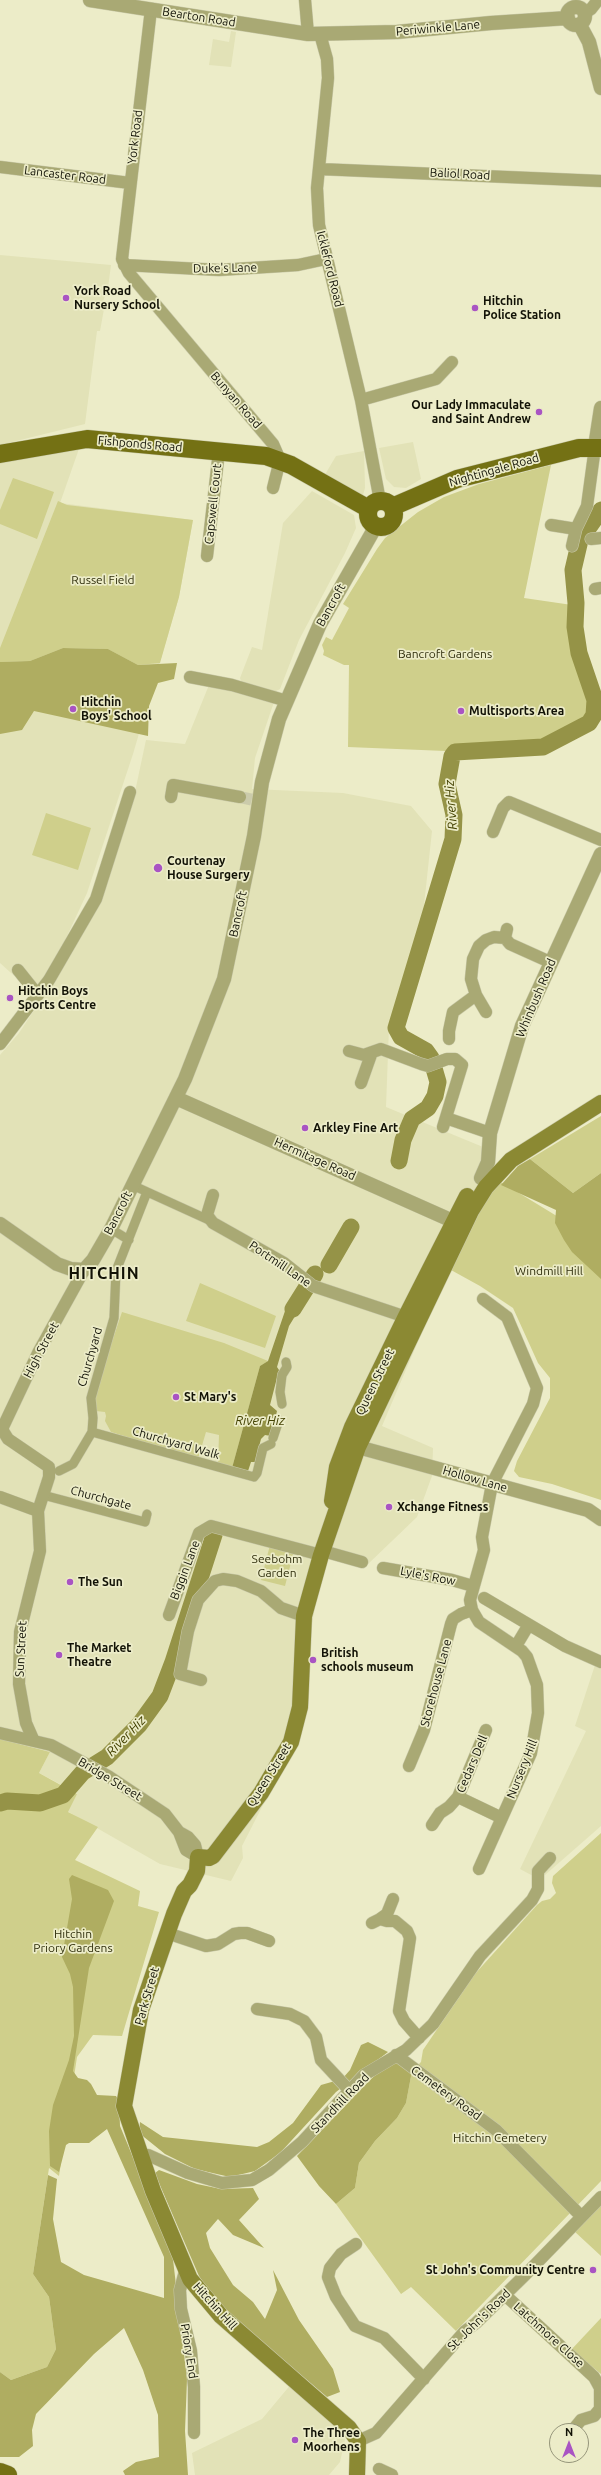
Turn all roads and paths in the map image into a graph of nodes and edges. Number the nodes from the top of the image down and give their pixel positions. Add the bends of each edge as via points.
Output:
1 (90, 0) edge
2 (305, 0) edge
3 (598, 0) edge
4 (134, 4) edge
5 (151, 10) junction
6 (574, 13) edge
7 (314, 34) junction
8 (601, 88) edge
9 (0, 167) edge
10 (319, 169) junction
11 (601, 181) edge
12 (130, 183) junction
13 (326, 258) junction
14 (124, 265) junction
15 (452, 362) dead end
16 (361, 400) junction
17 (601, 408) edge
18 (598, 448) edge
19 (219, 451) junction
20 (0, 454) edge
21 (280, 460) junction
22 (273, 488) dead end
23 (380, 506) junction
24 (551, 525) dead end
25 (376, 526) joint
26 (576, 529) junction
27 (572, 546) dead end
28 (207, 556) dead end
29 (190, 677) dead end
30 (287, 701) junction
31 (130, 792) dead end
32 (171, 797) dead end
33 (240, 797) tunnel mouth
34 (493, 832) dead end
35 (601, 840) edge
36 (601, 854) edge
37 (550, 962) junction
38 (18, 970) dead end
39 (38, 995) junction
40 (476, 995) junction
41 (486, 1012) dead end
42 (449, 1039) dead end
43 (0, 1044) edge
44 (350, 1051) dead end
45 (372, 1052) junction
46 (361, 1083) dead end
47 (176, 1098) junction
48 (601, 1103) edge
49 (490, 1133) junction
50 (534, 1145) junction
51 (490, 1148) junction
52 (509, 1156) junction
53 (482, 1178) junction
54 (132, 1185) junction
55 (147, 1192) junction
56 (213, 1194) dead end
57 (212, 1223) junction
58 (0, 1224) edge
59 (459, 1224) junction
60 (111, 1228) junction
61 (129, 1240) junction
62 (84, 1270) junction
63 (483, 1298) dead end
64 (412, 1319) junction
65 (286, 1362) dead end
66 (3, 1431) joint
67 (92, 1432) junction
68 (352, 1445) junction
69 (59, 1471) dead end
70 (492, 1484) junction
71 (43, 1494) junction
72 (0, 1497) edge
73 (38, 1511) junction
74 (147, 1514) dead end
75 (601, 1519) edge
76 (322, 1553) junction
77 (362, 1562) dead end
78 (383, 1568) dead end
79 (473, 1586) junction
80 (484, 1598) dead end
81 (472, 1610) junction
82 (169, 1614) dead end
83 (304, 1616) junction
84 (528, 1626) junction
85 (516, 1646) junction
86 (601, 1662) edge
87 (200, 1680) dead end
88 (486, 1730) dead end
89 (0, 1733) edge
90 (32, 1739) junction
91 (409, 1766) dead end
92 (458, 1797) junction
93 (502, 1818) junction
94 (432, 1825) dead end
95 (198, 1858) junction
96 (550, 1858) dead end
97 (479, 1869) dead end
98 (393, 1898) dead end
99 (167, 1933) junction
100 (269, 1941) dead end
101 (257, 2009) dead end
102 (419, 2038) junction
103 (396, 2055) junction
104 (349, 2090) junction
105 (124, 2106) joint
106 (141, 2156) junction
107 (601, 2198) edge
108 (581, 2216) junction
109 (356, 2244) dead end
110 (185, 2271) junction
111 (505, 2295) junction
112 (424, 2379) junction
113 (579, 2423) edge
114 (194, 2433) dead end
115 (358, 2441) junction
116 (379, 2468) dead end
117 (0, 2472) edge
118 (354, 2472) edge
119 (8, 2475) edge
120 (392, 2475) edge

1 - 4 street, Bearton Road
2 - 7 street, Ickleford Road
3 - 6 street via 592,10
4 - 5 street, Bearton Road
5 - 7 street, Bearton Road
5 - 12 street, York Road
6 - 7 street, Periwinkle Lane via 410,31
6 - 8 street via 589,42
7 - 10 street, Ickleford Road via 327,59 328,78
9 - 12 street, Lancaster Road
10 - 11 street, Baliol Road
10 - 13 street, Ickleford Road via 317,211
12 - 14 street, York Road via 122,250
13 - 14 street, Duke's Lane via 298,265 219,270
13 - 16 street, Ickleford Road
14 - 21 street, Bunyan Road via 269,438
15 - 16 street via 436,379
16 - 23 street, Ickleford Road
17 - 18 street
18 - 23 main road, Nightingale Road via 546,455 456,478
18 - 26 street via 587,506
19 - 20 main road, Fishponds Road via 87,439
19 - 21 main road, Fishponds Road
19 - 28 street, Capswell Court
21 - 22 street
21 - 23 main road
23 - 25 main road via 368,517
24 - 26 street
25 - 30 street, Bancroft via 320,624
26 - 27 street
29 - 30 street via 232,685
30 - 47 street, Bancroft via 256,800 254,836 224,978 207,1026
31 - 39 street via 96,899
32 - 33 street via 173,785
34 - 35 street via 503,808 509,802
36 - 37 street, Whinbush Road
37 - 40 street via 510,944 506,934 486,940 479,946 473,959 471,978
37 - 49 street, Whinbush Road via 522,1026
38 - 39 street
39 - 43 street
40 - 41 street
40 - 42 street via 453,1012
44 - 45 street via 364,1055
45 - 46 street
45 - 49 street via 382,1049 432,1064 455,1059 462,1065 444,1123
47 - 54 street, Bancroft
47 - 59 street, Hermitage Road
48 - 50 main road
49 - 51 street, Whinbush Road
50 - 52 main road
50 - 59 main road via 511,1160 486,1186
51 - 52 street via 498,1156
51 - 53 street, Whinbush Road
52 - 53 main road
53 - 59 main road via 466,1197
54 - 55 street, Portmill Lane
54 - 60 street, Bancroft
55 - 57 street, Portmill Lane
55 - 61 street, Churchyard
56 - 57 street via 207,1215
57 - 64 street, Portmill Lane via 256,1246 313,1286
58 - 62 street via 57,1264
59 - 64 main road, Queen Street
60 - 61 street
60 - 62 street, Bancroft via 93,1260
61 - 67 street, Churchyard via 116,1271 114,1318 91,1398
62 - 66 street, High Street via 38,1353 10,1409
63 - 70 street via 507,1317 537,1388 533,1404
64 - 68 main road, Queen Street
65 - 67 street, Churchyard Walk via 280,1392 281,1421 272,1441 262,1448 257,1473 250,1476
66 - 71 street, Sun Street via 8,1439 49,1467 49,1477
67 - 69 street, Churchyard via 73,1464
68 - 70 street, Hollow Lane
68 - 76 main road, Queen Street via 337,1467
70 - 75 street, Hollow Lane via 588,1510
70 - 79 street via 482,1538 484,1550
71 - 73 street, Sun Street
71 - 74 street, Churchgate via 145,1522
72 - 73 street
73 - 90 street, Sun Street via 40,1551 23,1614 18,1667 21,1703
76 - 77 street
76 - 82 street, Biggin Lane via 211,1526 200,1533
76 - 83 main road, Queen Street
78 - 79 street, Lyle's Row
79 - 81 street via 470,1600
80 - 84 street
81 - 85 street via 484,1627
81 - 91 street, Storehouse Lane via 454,1618 451,1624 424,1730
83 - 87 street via 281,1608 261,1591 237,1581 215,1581 198,1600 188,1631 180,1674
83 - 95 main road, Queen Street via 300,1707 291,1742 261,1793 217,1848 206,1849
84 - 85 street
84 - 86 street
85 - 93 street, Nursery Hill via 530,1664 538,1697 538,1722 535,1742
88 - 92 street, Cedars Dell
89 - 90 street, Bridge Street
90 - 95 street, Bridge Street via 86,1763 165,1814 179,1832 195,1845
92 - 93 street, Cedars Dell
92 - 94 street, Cedars Dell via 449,1808 440,1813
93 - 97 street, Nursery Hill
95 - 99 main road, Park Street via 197,1871 184,1891
96 - 102 street, Standhill Road via 538,1871 538,1889 532,1900 480,1956 448,2003
98 - 102 street via 387,1914 376,1921 395,1921 407,1931 410,1938 400,2011 404,2021
99 - 100 street via 206,1946 218,1944 240,1933
99 - 105 main road, Park Street via 141,2010
101 - 104 street via 290,2014 304,2021 316,2037 321,2060
102 - 103 street, Standhill Road
103 - 104 street, Standhill Road via 364,2075
103 - 108 street, Cemetery Road via 496,2130
104 - 106 street, Standhill Road via 302,2142 269,2170 252,2180 222,2183 148,2155
105 - 106 main road, Hitchin Hill
106 - 110 main road, Hitchin Hill
107 - 108 street, St. John's Road
108 - 111 street, St. John's Road
109 - 112 street via 341,2254 330,2268 328,2277 336,2297 355,2326 384,2338
110 - 114 street, Priory End via 180,2290 181,2309 191,2351
110 - 115 main road, Hitchin Hill via 204,2298 221,2316 260,2353 340,2419
111 - 112 street, St. John's Road via 476,2324 465,2330
111 - 113 street, Latchmore Close via 594,2377 600,2388 600,2409 594,2416
112 - 115 street, St. John's Road via 376,2433
115 - 118 main road
116 - 120 street
117 - 119 main road

